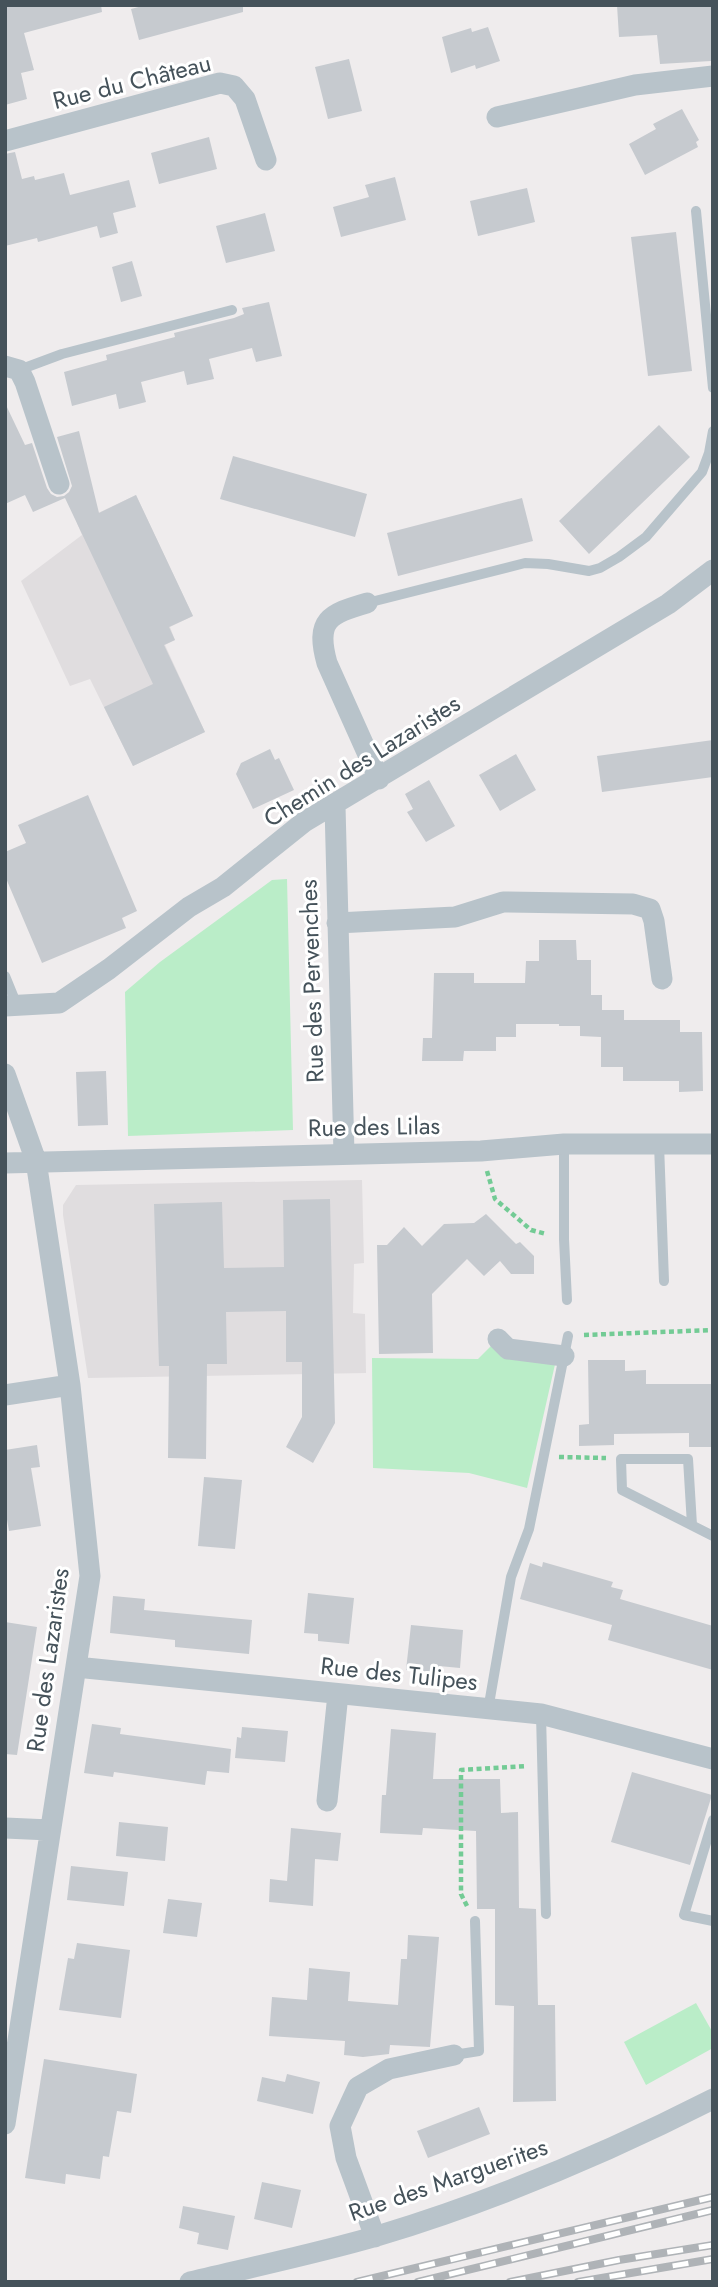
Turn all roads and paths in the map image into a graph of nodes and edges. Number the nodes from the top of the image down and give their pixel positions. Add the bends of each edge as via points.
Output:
1 (713, 76) edge
2 (497, 117) dead end
3 (5, 141) edge
4 (266, 160) dead end
5 (696, 211) dead end
6 (232, 310) dead end
7 (12, 368) edge
8 (713, 388) edge
9 (713, 431) edge
10 (59, 484) dead end
11 (713, 570) edge
12 (367, 603) joint
13 (379, 779) junction
14 (335, 806) junction
15 (337, 923) junction
16 (5, 976) edge
17 (662, 979) dead end
18 (11, 1005) edge
19 (5, 1074) edge
20 (713, 1143) edge
21 (564, 1144) junction
22 (659, 1144) junction
23 (481, 1151) junction
24 (344, 1154) junction
25 (36, 1161) junction
26 (5, 1163) edge
27 (564, 1239) junction
28 (664, 1281) dead end
29 (567, 1300) dead end
30 (713, 1330) edge
31 (498, 1339) dead end
32 (566, 1346) junction
33 (70, 1385) junction
34 (5, 1395) edge
35 (544, 1457) junction
36 (621, 1459) junction
37 (692, 1525) junction
38 (713, 1536) edge
39 (76, 1667) junction
40 (338, 1694) junction
41 (488, 1710) junction
42 (541, 1714) junction
43 (713, 1759) edge
44 (542, 1766) junction
45 (327, 1801) dead end
46 (713, 1820) edge
47 (5, 1828) edge
48 (50, 1830) junction
49 (546, 1914) dead end
50 (475, 1921) joint
51 (713, 1921) edge
52 (454, 2055) joint
53 (10, 2061) edge
54 (713, 2099) edge
55 (5, 2124) edge
56 (375, 2236) junction
57 (190, 2282) edge

1 - 2 street via 635,85
3 - 4 street, Rue du Château via 220,83 234,86 245,99
5 - 8 lane
6 - 7 lane
7 - 10 street via 26,382
9 - 12 lane via 702,472 646,537 600,568 589,571 525,563
11 - 13 street, Chemin des Lazaristes via 668,604
12 - 13 street via 330,618 322,629 322,644
13 - 14 street, Chemin des Lazaristes
14 - 15 street, Rue des Pervenches
14 - 18 street, Chemin des Lazaristes via 304,822 223,887 59,1003
15 - 17 street via 455,917 503,902 633,904 650,909
15 - 24 street, Rue des Pervenches
16 - 18 lane
19 - 25 street, Rue des Lazaristes
20 - 22 street, Rue des Lilas
21 - 22 street, Rue des Lilas
21 - 23 street, Rue des Lilas
21 - 27 lane
22 - 28 lane
23 - 24 street, Rue des Lilas
23 - 27 path via 495,1199 531,1230
24 - 25 street, Rue des Lilas
25 - 26 street, Rue des Lilas
25 - 33 street, Rue des Lazaristes
27 - 29 lane
30 - 32 path
31 - 32 street via 508,1349
32 - 35 lane
33 - 34 street
33 - 39 street, Rue des Lazaristes via 90,1576
35 - 36 path
35 - 41 lane via 529,1529 511,1577
36 - 37 lane via 622,1490
36 - 37 lane via 688,1459
37 - 38 lane
39 - 40 street, Rue des Tulipes
39 - 48 street, Rue des Lazaristes
40 - 41 street, Rue des Tulipes
40 - 45 street
41 - 42 street, Rue des Tulipes
42 - 43 street, Rue des Tulipes
42 - 44 lane
44 - 49 lane
44 - 50 path via 461,1770 461,1894
46 - 51 lane via 684,1914
47 - 48 street
48 - 53 street, Rue des Lazaristes
50 - 52 lane via 479,2051
52 - 56 street via 389,2068 358,2087 340,2126 346,2158
53 - 55 street, Rue des Lazaristes
54 - 56 street, Rue des Marguerites via 639,2137 486,2200
56 - 57 street, Rue des Marguerites

